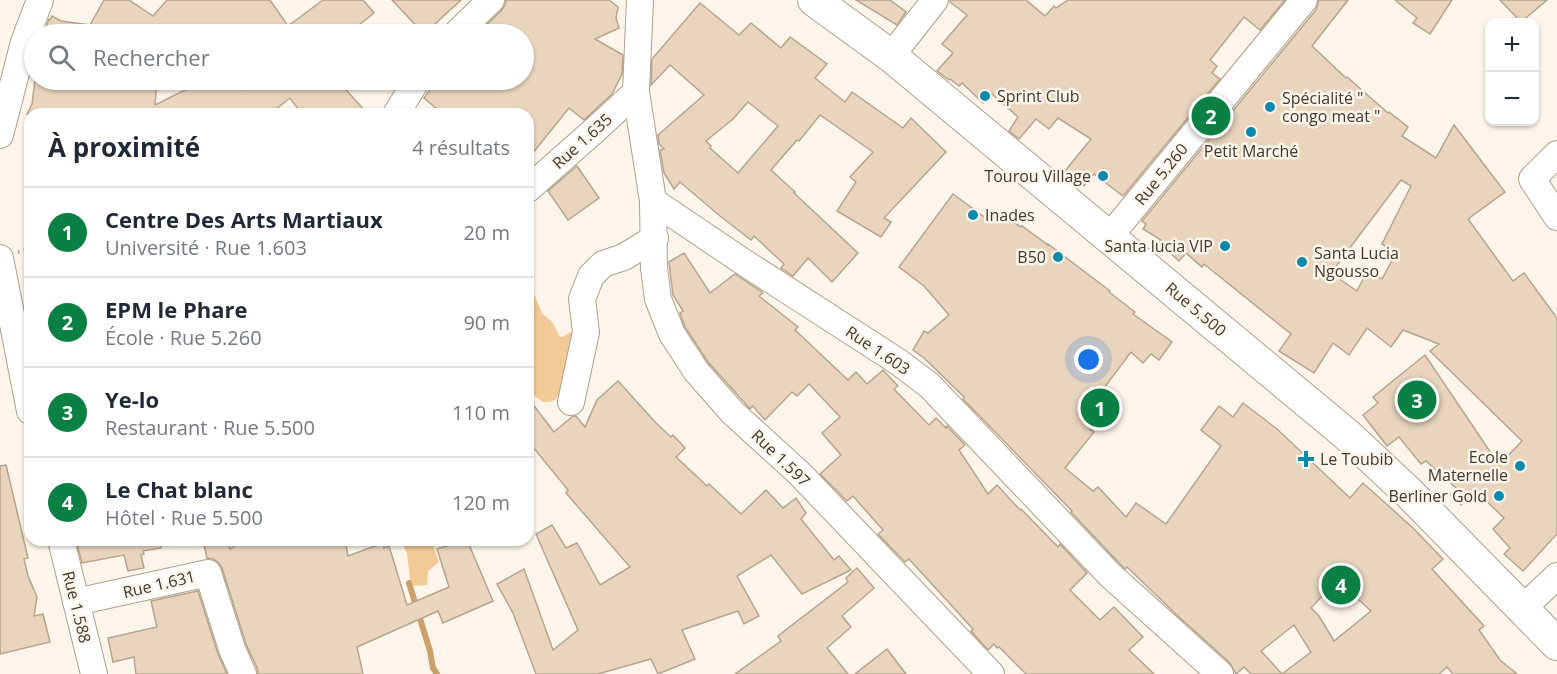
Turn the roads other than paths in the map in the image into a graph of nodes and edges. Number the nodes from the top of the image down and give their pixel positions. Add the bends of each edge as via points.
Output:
1 (40, 0) edge
2 (491, 0) edge
3 (640, 0) edge
4 (814, 0) edge
5 (935, 0) edge
6 (1304, 0) edge
7 (31, 24) edge
8 (466, 24) edge
9 (24, 42) edge
10 (891, 56) junction
11 (411, 90) edge
12 (636, 92) junction
13 (400, 108) edge
14 (0, 135) edge
15 (1557, 154) edge
16 (534, 184) edge
17 (653, 201) junction
18 (1557, 217) edge
19 (1110, 237) junction
20 (654, 238) junction
21 (0, 258) edge
22 (24, 380) edge
23 (571, 402) dead end
24 (62, 546) edge
25 (1557, 576) edge
26 (76, 602) junction
27 (1522, 609) junction
28 (1557, 644) edge
29 (94, 674) edge
30 (243, 674) edge
31 (991, 674) edge
32 (1220, 674) edge

1 - 7 street
2 - 8 street
3 - 12 street
4 - 10 main road, Rue 5.500
5 - 10 street
6 - 19 street, Rue 5.260
9 - 14 street
10 - 19 main road, Rue 5.500
11 - 13 street
12 - 16 street, Rue 1.635
12 - 17 street
15 - 18 street via 1532,179
17 - 20 street, Rue 1.597
17 - 32 street, Rue 1.603 via 929,385 1110,576
19 - 27 main road, Rue 5.500 via 1346,434
20 - 23 street via 624,257 603,264 591,276 582,299 586,332
20 - 31 street, Rue 1.597 via 658,299 672,334 696,371
21 - 22 street
24 - 26 street, Rue 1.588
25 - 27 street
26 - 29 street, Rue 1.588
26 - 30 street, Rue 1.631 via 208,573
27 - 28 main road, Rue 5.500

